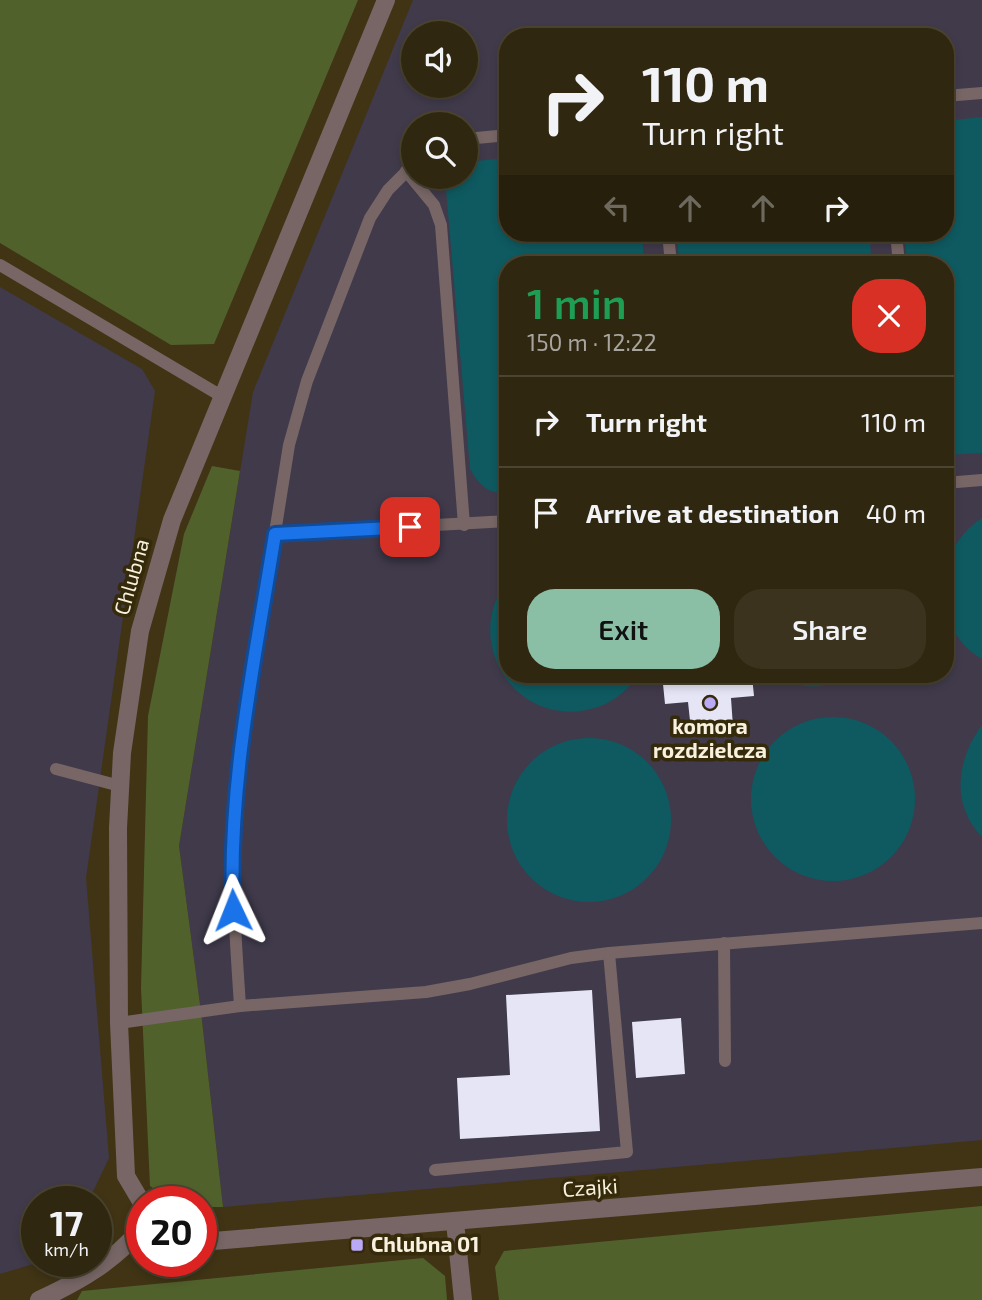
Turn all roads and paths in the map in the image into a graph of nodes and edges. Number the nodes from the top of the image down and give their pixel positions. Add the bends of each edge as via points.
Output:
1 (386, 0) edge
2 (982, 93) edge
3 (954, 95) edge
4 (499, 136) edge
5 (478, 138) edge
6 (401, 177) edge
7 (424, 189) edge
8 (0, 265) edge
9 (223, 397) junction
10 (982, 480) edge
11 (954, 483) edge
12 (499, 522) edge
13 (464, 525) junction
14 (275, 534) junction
15 (56, 769) dead end
16 (120, 786) junction
17 (982, 923) edge
18 (724, 943) junction
19 (609, 953) junction
20 (240, 1006) junction
21 (119, 1023) junction
22 (725, 1061) dead end
23 (435, 1170) dead end
24 (982, 1177) edge
25 (132, 1186) edge
26 (455, 1222) junction
27 (217, 1241) edge
28 (126, 1247) edge
29 (39, 1300) edge
30 (463, 1300) edge

1 - 9 street, Chlubna
2 - 3 lane
4 - 5 lane
6 - 14 lane via 370,218 327,323 289,445
7 - 13 lane via 440,225
8 - 9 lane
9 - 16 street, Chlubna via 172,520 153,581 130,690
10 - 11 lane
12 - 13 lane
13 - 14 lane
14 - 20 lane via 232,821
15 - 16 lane
16 - 21 street, Chlubna
17 - 18 lane
18 - 19 lane
18 - 22 lane
19 - 20 lane via 426,992
19 - 23 lane via 627,1152
20 - 21 lane
21 - 25 street, Chlubna via 126,1176
24 - 26 street, Czajki
26 - 27 street, Czajki
26 - 30 street
28 - 29 street via 93,1274

